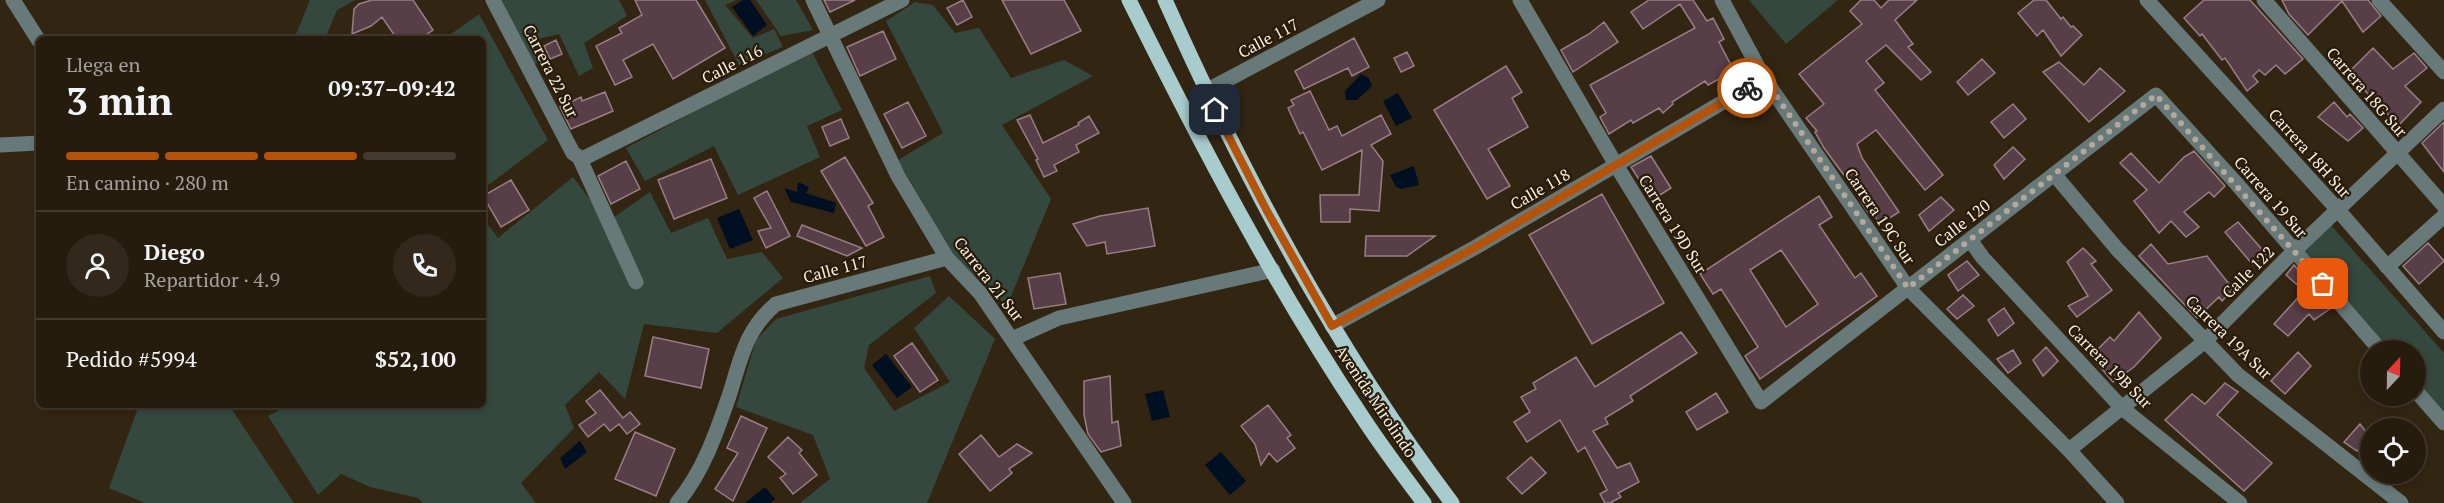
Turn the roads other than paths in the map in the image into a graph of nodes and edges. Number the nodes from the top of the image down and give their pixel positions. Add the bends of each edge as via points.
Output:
1 (13, 0) edge
2 (493, 0) edge
3 (813, 0) edge
4 (902, 0) edge
5 (1129, 0) edge
6 (1165, 0) edge
7 (1378, 0) edge
8 (1520, 0) edge
9 (1722, 0) edge
10 (2147, 0) edge
11 (2264, 0) edge
12 (2379, 0) edge
13 (830, 35) junction
14 (36, 36) edge
15 (2444, 72) edge
16 (1764, 78) junction
17 (1206, 91) junction
18 (2156, 95) joint
19 (2444, 109) edge
20 (36, 143) edge
21 (0, 146) edge
22 (2397, 154) junction
23 (579, 157) junction
24 (1616, 165) junction
25 (2054, 174) junction
26 (2444, 206) edge
27 (2338, 210) junction
28 (2444, 216) edge
29 (1970, 240) junction
30 (2294, 251) junction
31 (947, 258) junction
32 (2387, 267) junction
33 (1273, 270) junction
34 (636, 282) dead end
35 (1908, 288) junction
36 (1332, 326) junction
37 (2444, 332) edge
38 (1012, 339) junction
39 (2371, 340) edge
40 (2204, 342) junction
41 (1761, 402) joint
42 (2426, 403) edge
43 (2122, 408) junction
44 (2444, 423) edge
45 (2068, 450) junction
46 (677, 503) edge
47 (1124, 503) edge
48 (1424, 503) edge
49 (1452, 503) edge
50 (2117, 503) edge
51 (2240, 503) edge
52 (2401, 503) edge

1 - 14 street
2 - 23 street, Carrera 22 Sur via 573,153
3 - 13 street, Carrera 21 Sur
4 - 13 street, Calle 116
5 - 33 main road, Avenida Mirolindo via 1208,156
6 - 17 main road, Avenida Mirolindo
7 - 17 street, Calle 117
8 - 24 street, Carrera 19D Sur
9 - 16 street, Carrera 19C Sur
10 - 27 street, Carrera 18H Sur
11 - 22 street, Carrera 18G Sur
12 - 15 street
13 - 23 street, Calle 116 via 584,158
13 - 31 street, Carrera 21 Sur via 898,176
16 - 24 street, Calle 118
16 - 35 street, Carrera 19C Sur
17 - 36 main road, Avenida Mirolindo
18 - 25 street, Calle 120
18 - 30 street, Carrera 19 Sur
19 - 22 street, Calle 122
20 - 21 street
22 - 26 street, Carrera 18G Sur
22 - 27 street, Calle 122
23 - 34 street, Carrera 22 Sur
24 - 36 street, Calle 118
24 - 41 street, Carrera 19D Sur
25 - 29 street, Calle 120
25 - 40 street, Carrera 19A Sur
27 - 30 street, Calle 122
27 - 32 street, Carrera 18H Sur
28 - 32 street
29 - 35 street, Calle 120
29 - 43 street, Carrera 19B Sur
30 - 39 street, Carrera 19 Sur
30 - 40 street, Calle 122
31 - 38 street, Carrera 21 Sur via 980,293
31 - 46 street, Calle 117 via 776,304 760,317 747,338 704,462
32 - 37 street, Carrera 18H Sur
33 - 38 street via 1059,318
33 - 48 main road, Avenida Mirolindo via 1363,418
35 - 41 street, Calle 120
35 - 45 street, Carrera 19C Sur
36 - 49 main road, Avenida Mirolindo
38 - 47 street, Carrera 21 Sur
40 - 43 street, Calle 122
40 - 52 street, Carrera 19A Sur via 2238,375
42 - 44 street
43 - 45 street, Calle 122
43 - 51 street, Carrera 19B Sur
45 - 50 street, Carrera 19C Sur

